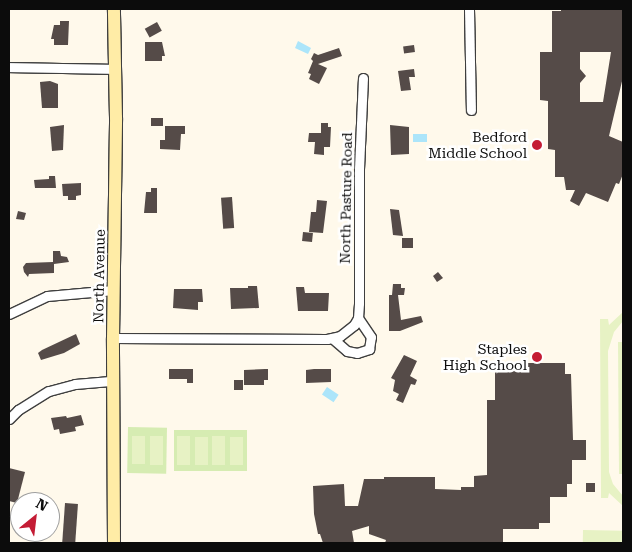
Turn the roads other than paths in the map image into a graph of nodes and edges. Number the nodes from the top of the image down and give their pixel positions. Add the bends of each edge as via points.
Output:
1 (114, 9) edge
2 (469, 9) edge
3 (9, 68) edge
4 (114, 69) junction
5 (363, 78) dead end
6 (471, 110) dead end
7 (114, 290) junction
8 (9, 314) edge
9 (358, 318) junction
10 (113, 338) junction
11 (332, 338) junction
12 (113, 381) junction
13 (9, 419) edge
14 (114, 543) edge

1 - 4 street, North Avenue
2 - 6 street
3 - 4 street
4 - 7 street, North Avenue
5 - 9 street, North Pasture Road
7 - 8 street via 47,296
7 - 10 street, North Avenue
9 - 11 street via 348,331
9 - 11 street via 371,337 369,349 365,352 347,351
10 - 11 street
10 - 12 street, North Avenue
12 - 13 street via 75,384 49,391
12 - 14 street, North Avenue

